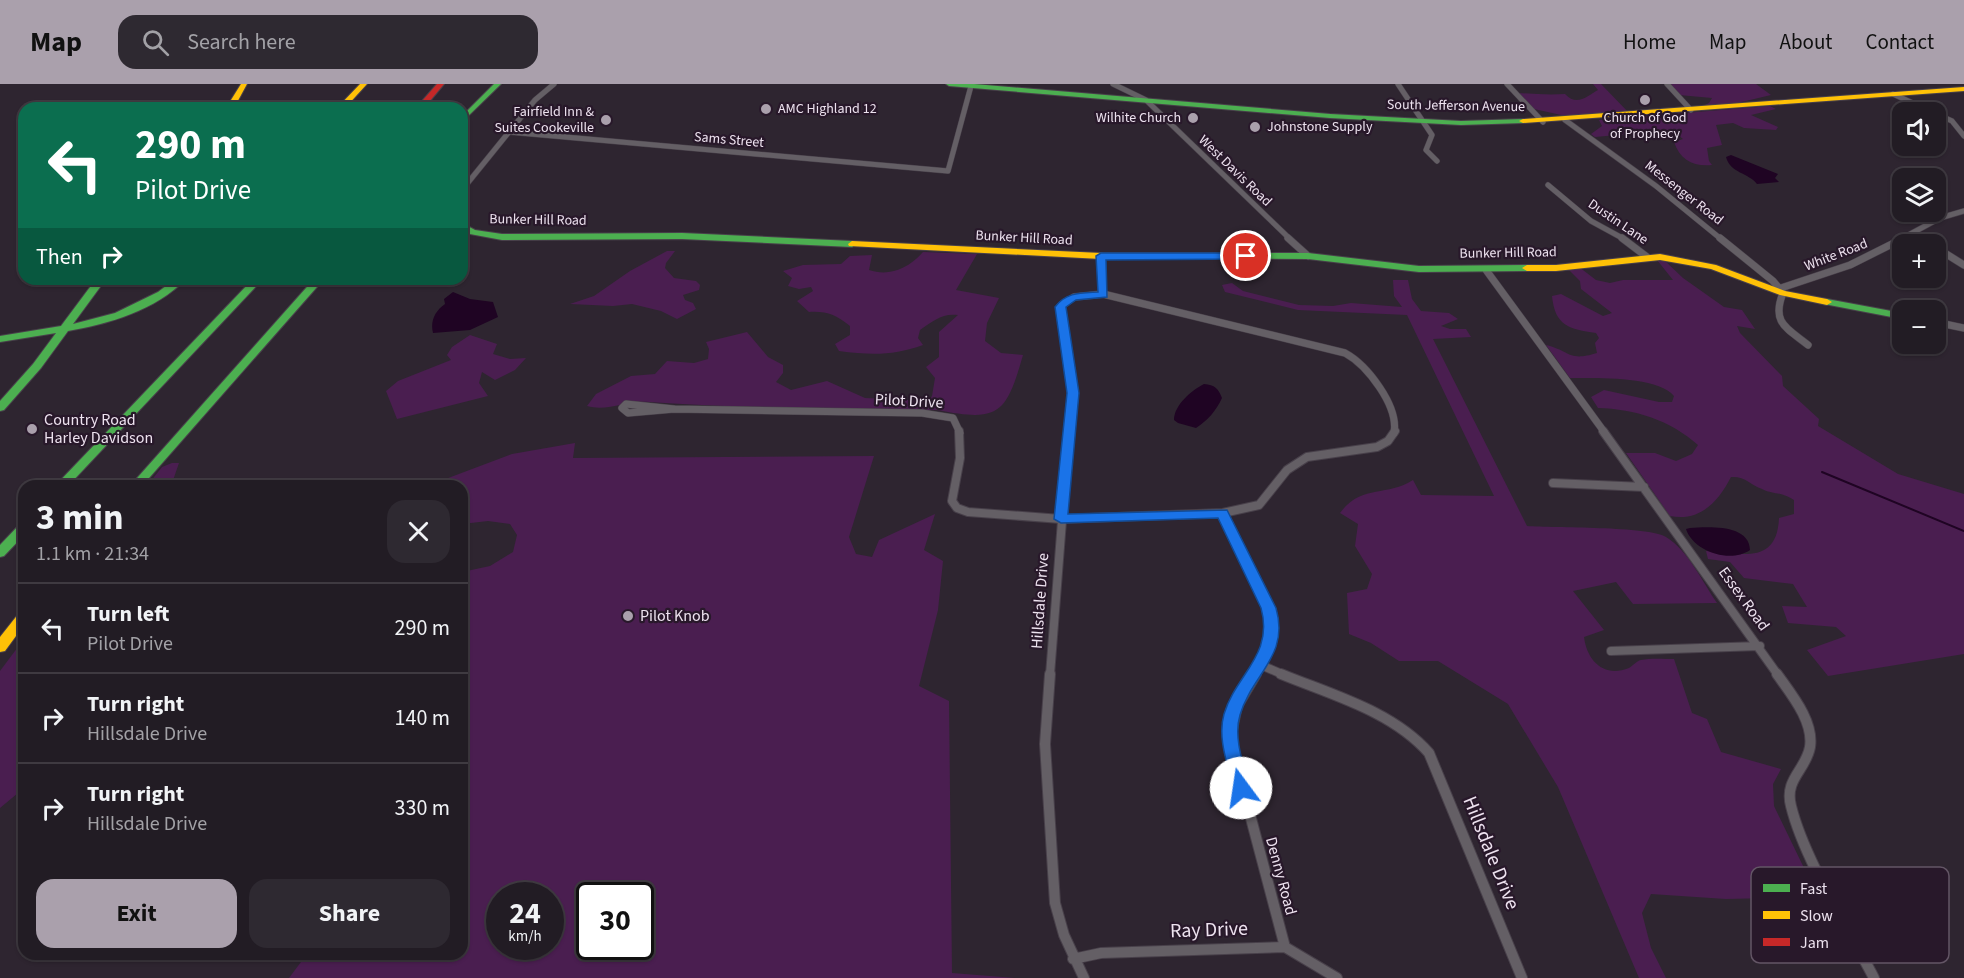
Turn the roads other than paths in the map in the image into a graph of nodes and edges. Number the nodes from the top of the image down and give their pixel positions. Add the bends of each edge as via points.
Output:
1 (244, 84) edge
2 (364, 84) edge
3 (429, 84) edge
4 (441, 84) edge
5 (487, 84) edge
6 (498, 84) edge
7 (554, 84) edge
8 (949, 84) edge
9 (1113, 84) edge
10 (1398, 84) edge
11 (1507, 84) edge
12 (1667, 84) edge
13 (971, 86) junction
14 (1964, 88) edge
15 (1893, 94) junction
16 (1146, 100) junction
17 (234, 102) edge
18 (347, 102) edge
19 (418, 102) edge
20 (425, 102) edge
21 (468, 108) edge
22 (1690, 110) junction
23 (468, 114) edge
24 (1565, 120) junction
25 (1424, 122) junction
26 (1543, 122) junction
27 (509, 132) junction
28 (1964, 136) edge
29 (1437, 161) dead end
30 (468, 183) edge
31 (1548, 185) dead end
32 (1964, 211) edge
33 (468, 230) edge
34 (1913, 234) edge
35 (1892, 244) edge
36 (1946, 254) edge
37 (1101, 256) junction
38 (1308, 256) junction
39 (1647, 257) junction
40 (1964, 265) edge
41 (1486, 270) junction
42 (96, 285) edge
43 (176, 285) edge
44 (252, 285) edge
45 (314, 285) edge
46 (1782, 290) junction
47 (1103, 294) junction
48 (79, 308) junction
49 (1892, 314) edge
50 (100, 321) junction
51 (1946, 324) edge
52 (64, 327) junction
53 (1964, 328) edge
54 (21, 335) junction
55 (0, 339) edge
56 (51, 345) junction
57 (1808, 345) dead end
58 (0, 408) edge
59 (674, 409) junction
60 (67, 480) edge
61 (141, 480) edge
62 (1553, 483) dead end
63 (1644, 487) junction
64 (1222, 513) junction
65 (1061, 519) junction
66 (18, 534) edge
67 (0, 554) edge
68 (18, 624) edge
69 (1760, 646) junction
70 (0, 647) edge
71 (1611, 651) dead end
72 (1261, 665) junction
73 (1817, 867) edge
74 (1285, 947) junction
75 (1073, 958) junction
76 (1866, 963) edge
77 (1084, 978) edge
78 (1337, 978) edge
79 (1522, 978) edge
80 (1874, 978) edge

1 - 17 main road
2 - 18 main road
3 - 19 main road
4 - 20 main road
5 - 21 main road
6 - 23 main road
7 - 27 street
8 - 13 main road, South Jefferson Avenue
9 - 16 street, West Davis Road
10 - 25 street
11 - 26 street
12 - 22 street
13 - 16 main road, South Jefferson Avenue
13 - 27 street, Sams Street via 948,171
14 - 15 main road, South Jefferson Avenue
15 - 22 main road, South Jefferson Avenue
15 - 28 street via 1952,121
16 - 25 main road, South Jefferson Avenue
16 - 38 street, West Davis Road
22 - 24 main road, South Jefferson Avenue
24 - 26 main road, South Jefferson Avenue
24 - 46 street, Messenger Road via 1656,186
25 - 26 main road, South Jefferson Avenue
25 - 29 street via 1431,135 1426,150
27 - 30 street
31 - 39 street, Dustin Lane via 1591,221
32 - 34 street, White Road
33 - 37 main road, Bunker Hill Road via 502,237 681,236
35 - 46 street, White Road
36 - 40 street
37 - 38 main road, Bunker Hill Road
37 - 47 street
38 - 41 main road, Bunker Hill Road via 1397,268
39 - 41 main road, Bunker Hill Road via 1583,266
39 - 46 main road, Bunker Hill Road via 1694,262
41 - 63 street, Essex Road
42 - 48 main road
43 - 50 main road via 141,310
44 - 60 main road
45 - 61 main road
46 - 49 main road, Bunker Hill Road
46 - 57 street via 1776,308 1778,319
47 - 64 street, Pilot Drive via 1345,353 1364,365 1379,389 1395,426 1385,444 1307,456 1287,470 1259,505
47 - 65 street, Hillsdale Drive via 1074,297 1060,307 1073,393
48 - 50 main road via 87,318
48 - 52 main road
50 - 52 main road
51 - 53 street
52 - 54 main road
52 - 56 main road
54 - 55 main road
54 - 56 main road via 41,336
56 - 58 main road
59 - 59 street, Pilot Drive via 626,404 622,408 628,413
59 - 65 street, Pilot Drive via 922,413 953,418 962,437 952,501 957,508
62 - 63 street
63 - 69 street, Essex Road
64 - 65 street, Pilot Drive
64 - 72 street, Denny Road via 1273,622 1272,638
65 - 75 street, Hillsdale Drive via 1046,744 1055,903
66 - 67 main road
68 - 70 main road
69 - 71 street
69 - 73 street, Essex Road via 1809,730 1806,759 1790,783 1790,804
72 - 74 street, Denny Road via 1232,715 1230,739
72 - 79 street, Hillsdale Drive via 1387,719 1412,734 1430,753
74 - 75 street, Ray Drive via 1101,953
74 - 78 street
75 - 77 street, Hillsdale Drive
76 - 80 street, Essex Road

